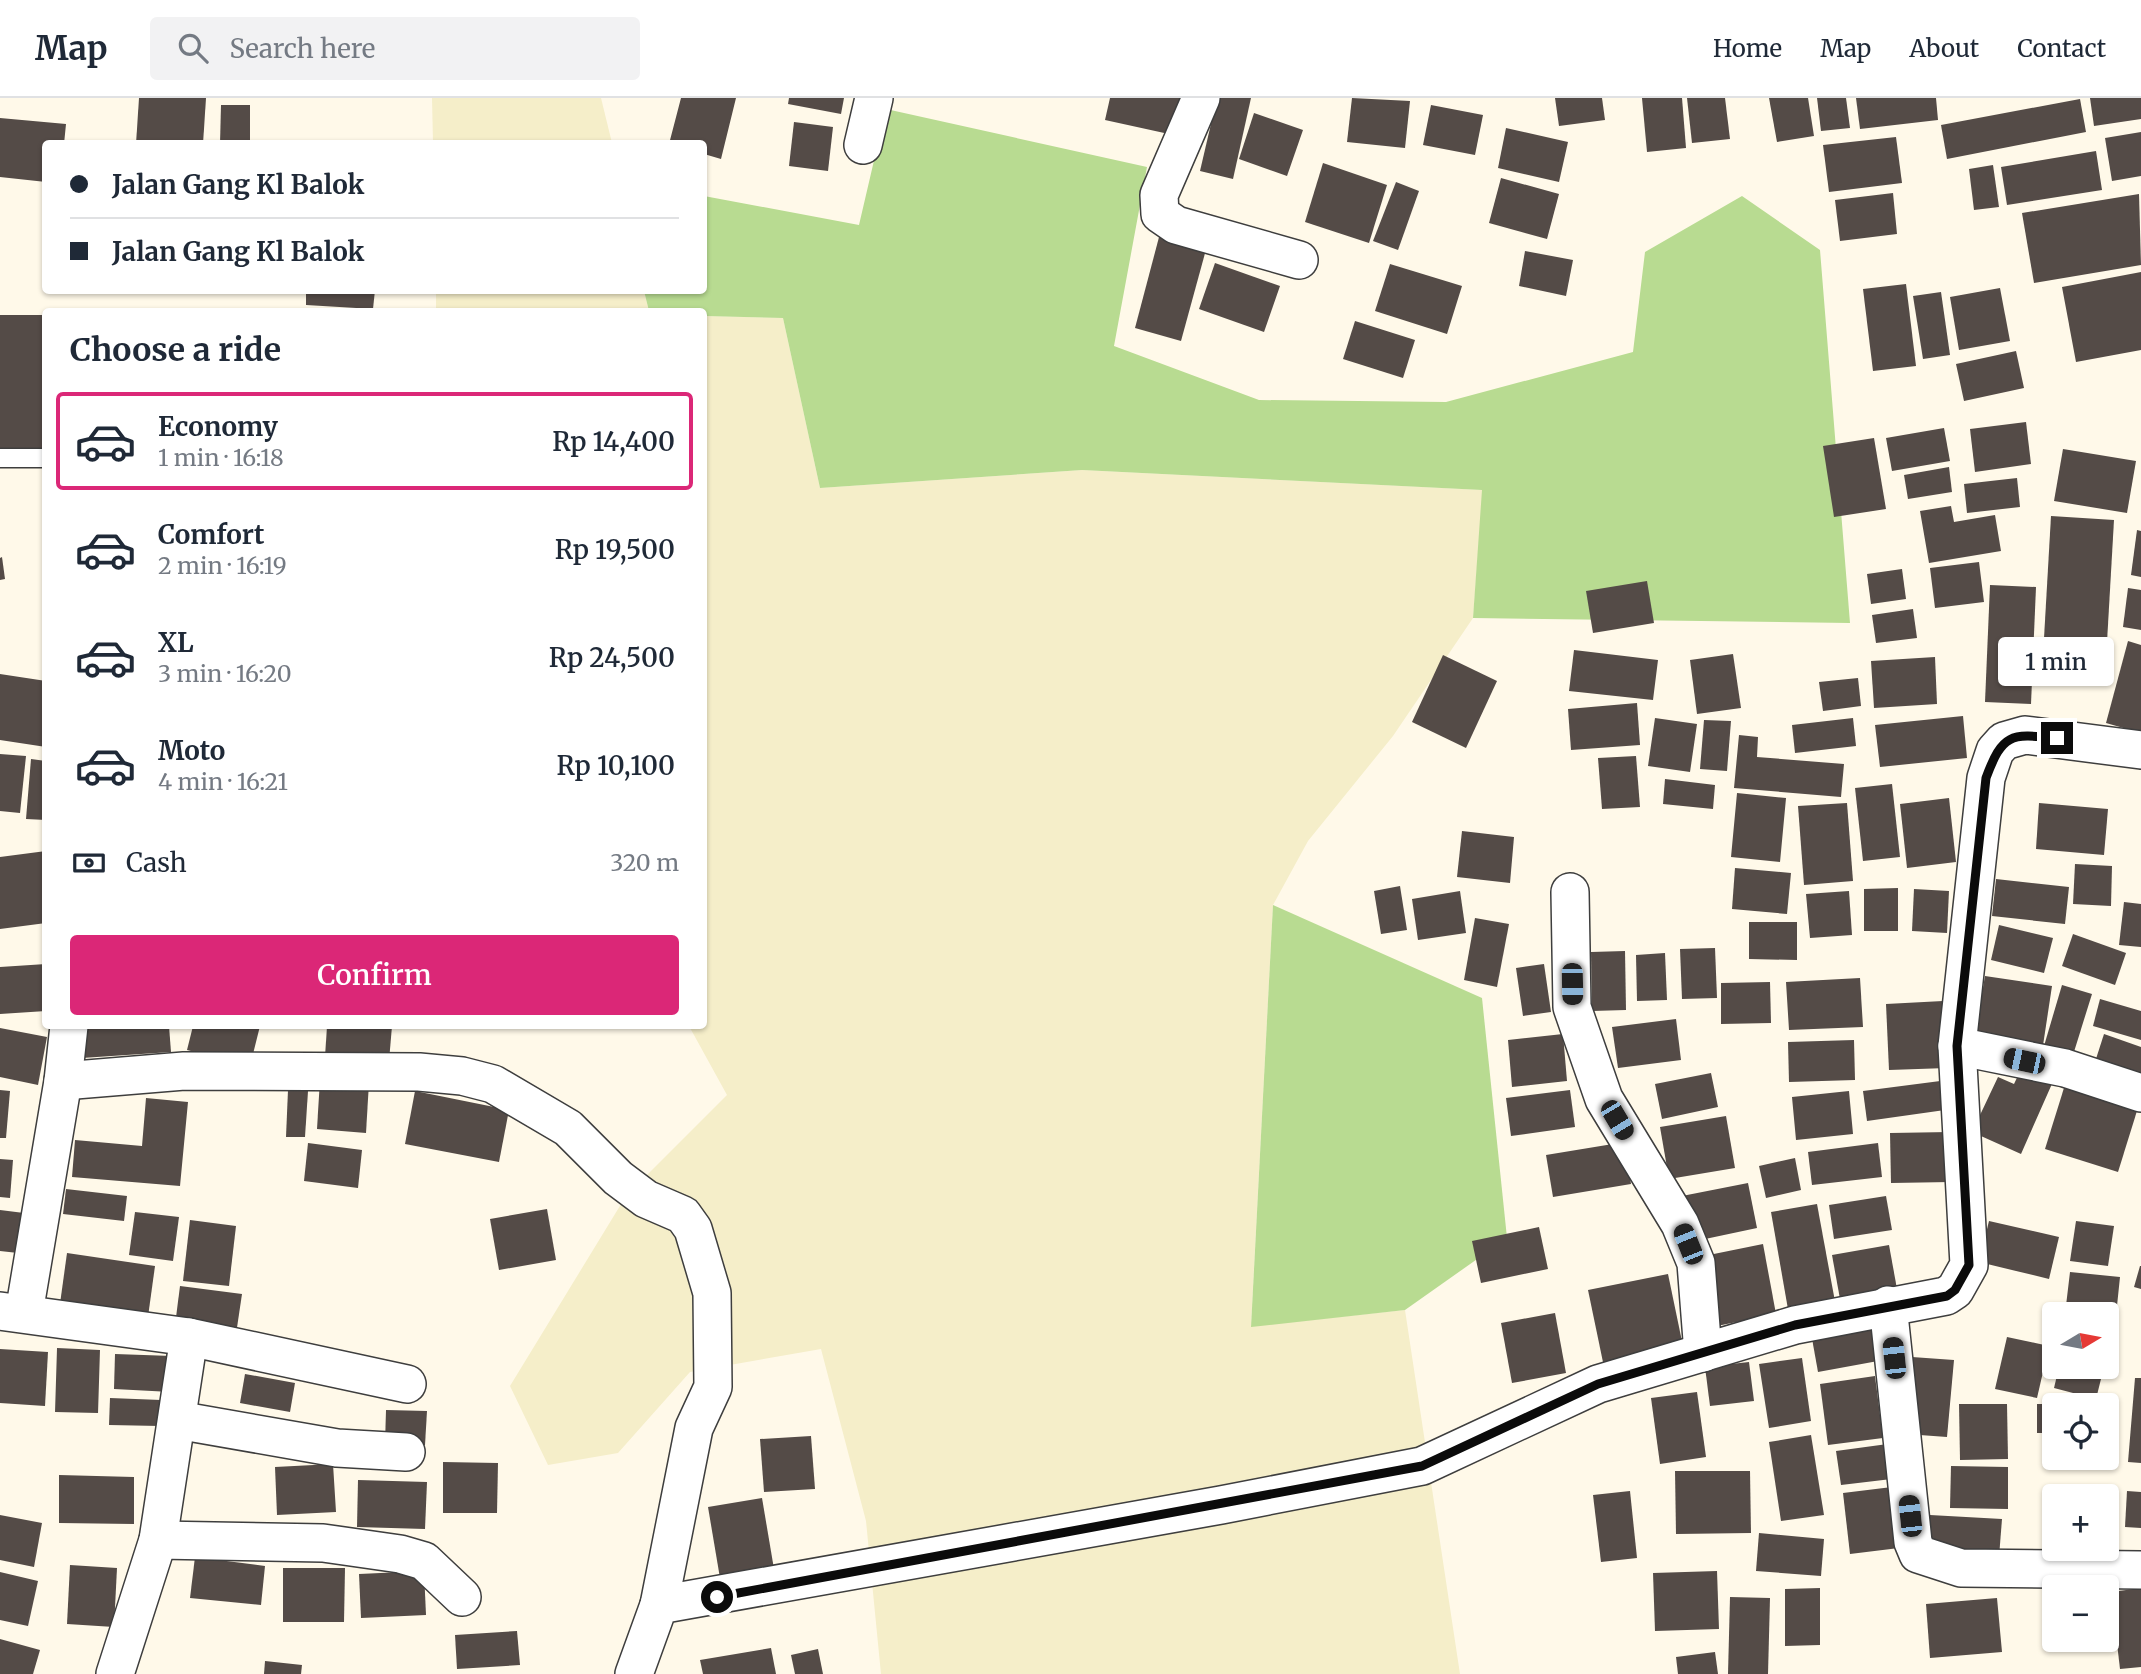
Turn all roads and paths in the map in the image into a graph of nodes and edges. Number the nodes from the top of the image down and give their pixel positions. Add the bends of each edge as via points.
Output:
1 (874, 98) edge
2 (1201, 98) edge
3 (863, 145) dead end
4 (1299, 260) dead end
5 (0, 458) edge
6 (42, 458) edge
7 (2141, 750) edge
8 (1570, 892) dead end
9 (69, 1029) edge
10 (1957, 1046) junction
11 (63, 1081) junction
12 (2141, 1093) edge
13 (1888, 1305) junction
14 (12, 1312) edge
15 (189, 1336) junction
16 (1703, 1353) junction
17 (407, 1384) dead end
18 (177, 1420) junction
19 (407, 1452) dead end
20 (158, 1539) junction
21 (2141, 1570) edge
22 (462, 1597) dead end
23 (659, 1605) junction
24 (115, 1674) edge
25 (634, 1674) edge

1 - 3 street
2 - 4 street via 1159,195 1160,214 1176,225
5 - 6 lane
7 - 10 street via 2025,736 2004,741 1996,751 1979,822
8 - 16 street via 1572,1007 1604,1099 1680,1224 1696,1263
9 - 11 street
10 - 12 street via 2065,1068
10 - 13 street via 1969,1265 1947,1296
11 - 14 street
11 - 23 street via 184,1071 462,1076 493,1084 568,1128 618,1178 646,1199 683,1215 693,1229 712,1293 713,1387 694,1427
13 - 16 street via 1795,1325
13 - 21 street via 1913,1542 1918,1554 1961,1568
14 - 15 street
15 - 17 street
15 - 18 street
16 - 23 street via 1598,1384 1422,1466
18 - 19 street via 337,1448
18 - 20 street
20 - 22 street via 323,1544 400,1554 424,1561
20 - 24 street
23 - 25 street

